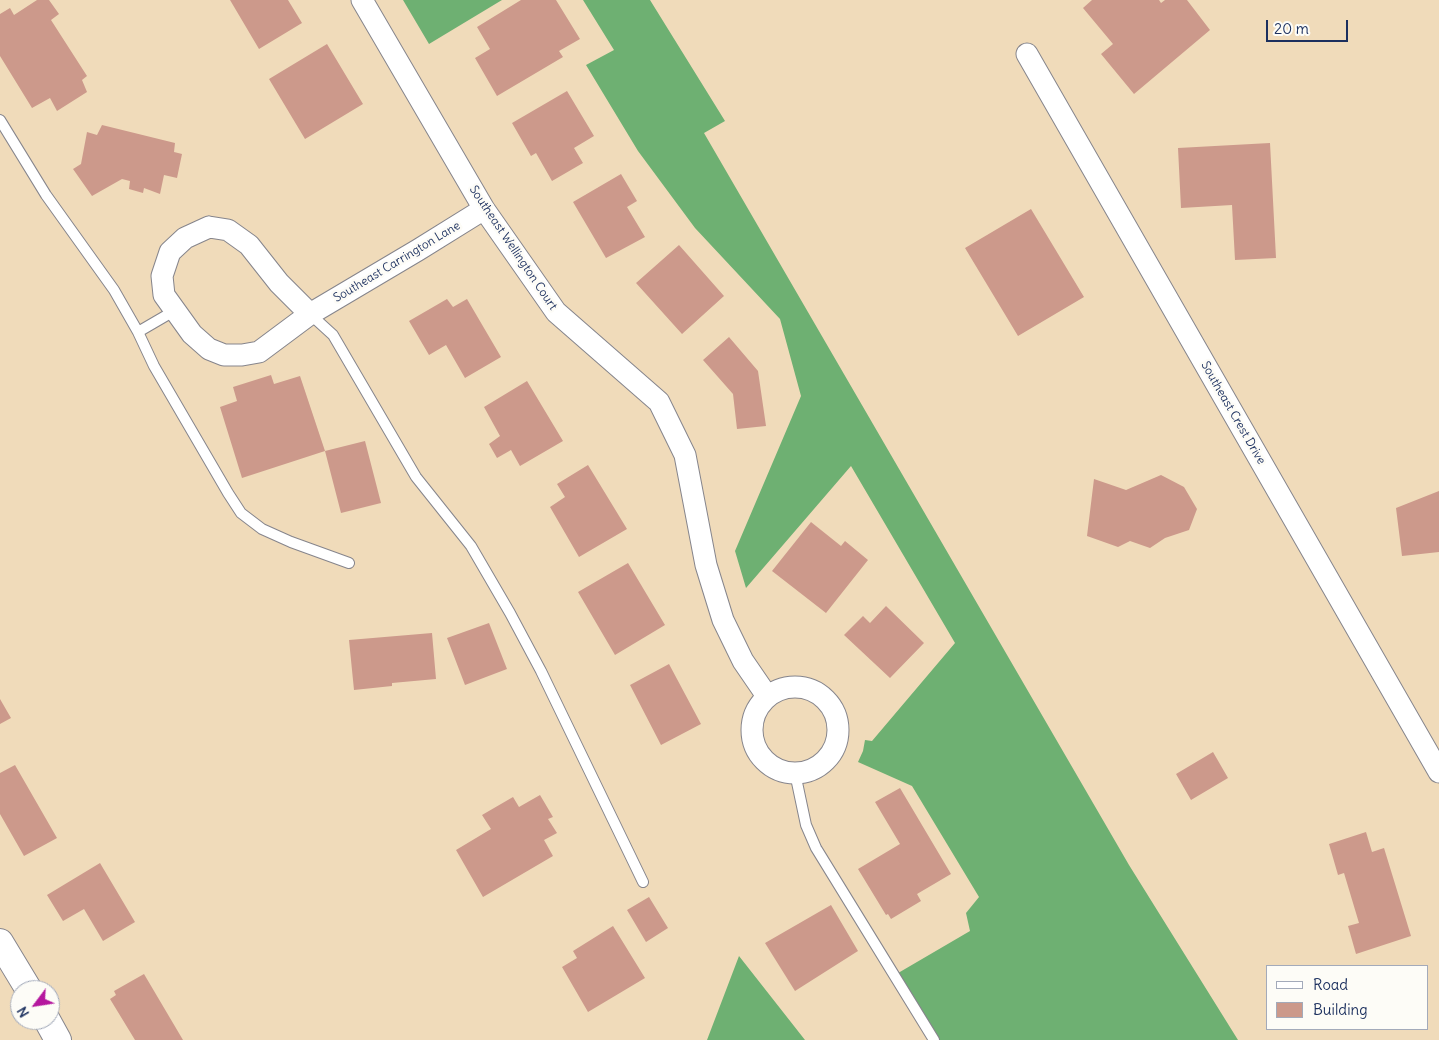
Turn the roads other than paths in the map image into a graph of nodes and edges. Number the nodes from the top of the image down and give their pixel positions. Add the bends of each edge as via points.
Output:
1 (362, 0) edge
2 (1027, 54) dead end
3 (0, 120) edge
4 (484, 209) junction
5 (174, 311) junction
6 (310, 314) junction
7 (138, 332) junction
8 (349, 563) dead end
9 (768, 696) junction
10 (1439, 772) edge
11 (795, 773) junction
12 (643, 882) dead end
13 (0, 942) edge
14 (23, 980) edge
15 (934, 1040) edge

1 - 4 street, Southeast Wellington Court
2 - 10 street, Southeast Crest Drive
3 - 7 lane via 46,195 114,290
4 - 6 street, Southeast Carrington Lane
4 - 9 street, Southeast Wellington Court via 556,312 659,402 685,455 706,565 723,620 743,661
5 - 6 street, Southeast Carrington Lane via 203,344 224,355 259,352
5 - 6 street, Southeast Carrington Lane via 164,295 162,276 170,252 185,238 209,227 228,230 249,245 279,283
5 - 7 lane
6 - 12 lane via 334,334 416,477 471,546 541,671
7 - 8 lane via 154,366 241,513 262,529
9 - 11 street via 756,710 751,726 754,745 763,759 775,768
9 - 11 street via 782,688 798,686 822,696 834,711 838,726 837,740 831,753 820,765
11 - 15 lane via 806,825 816,848
13 - 14 street

